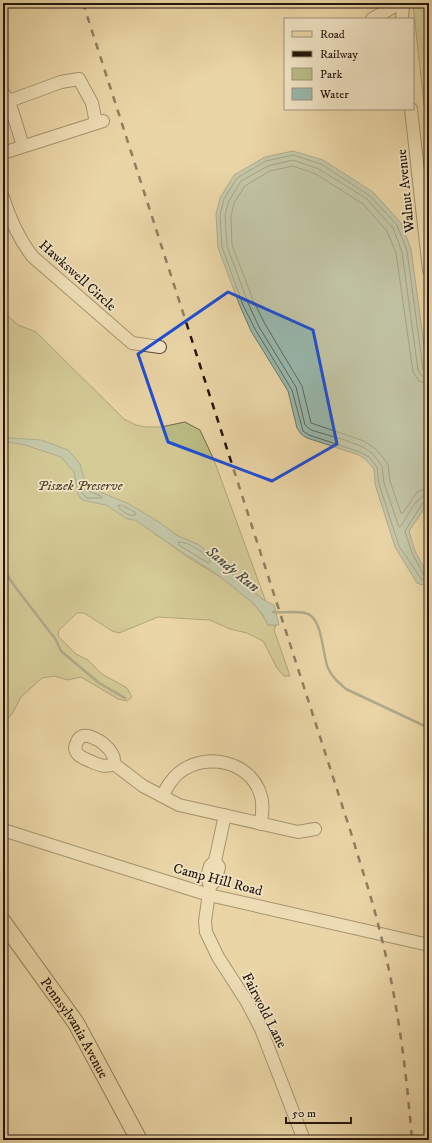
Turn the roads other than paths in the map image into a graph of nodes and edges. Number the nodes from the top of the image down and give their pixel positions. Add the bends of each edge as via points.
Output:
1 (402, 3) edge
2 (374, 18) edge
3 (402, 18) edge
4 (6, 97) edge
5 (411, 110) edge
6 (23, 146) junction
7 (3, 153) edge
8 (3, 196) edge
9 (429, 270) edge
10 (160, 347) dead end
11 (114, 764) dead end
12 (162, 796) junction
13 (225, 815) junction
14 (261, 824) junction
15 (315, 829) dead end
16 (3, 830) edge
17 (210, 890) junction
18 (3, 922) edge
19 (429, 945) edge
20 (139, 1140) edge
21 (304, 1140) edge

1 - 2 street
1 - 3 street
4 - 6 street
4 - 6 street via 79,79 100,122
5 - 9 street, Walnut Avenue
6 - 7 street
8 - 10 street, Hawkswell Circle via 11,223 33,257 132,343
11 - 12 street via 143,786
12 - 13 street via 179,805
12 - 14 street via 174,778 189,766 211,761 224,762 242,770 260,793
13 - 14 street
13 - 17 street, Fairwold Lane via 215,861 210,866 207,877
14 - 15 street via 298,832
16 - 17 street, Camp Hill Road
17 - 19 street, Camp Hill Road
17 - 21 street, Fairwold Lane via 206,932 215,953 247,1002 261,1029
18 - 20 main road, Pennsylvania Avenue via 76,1023

